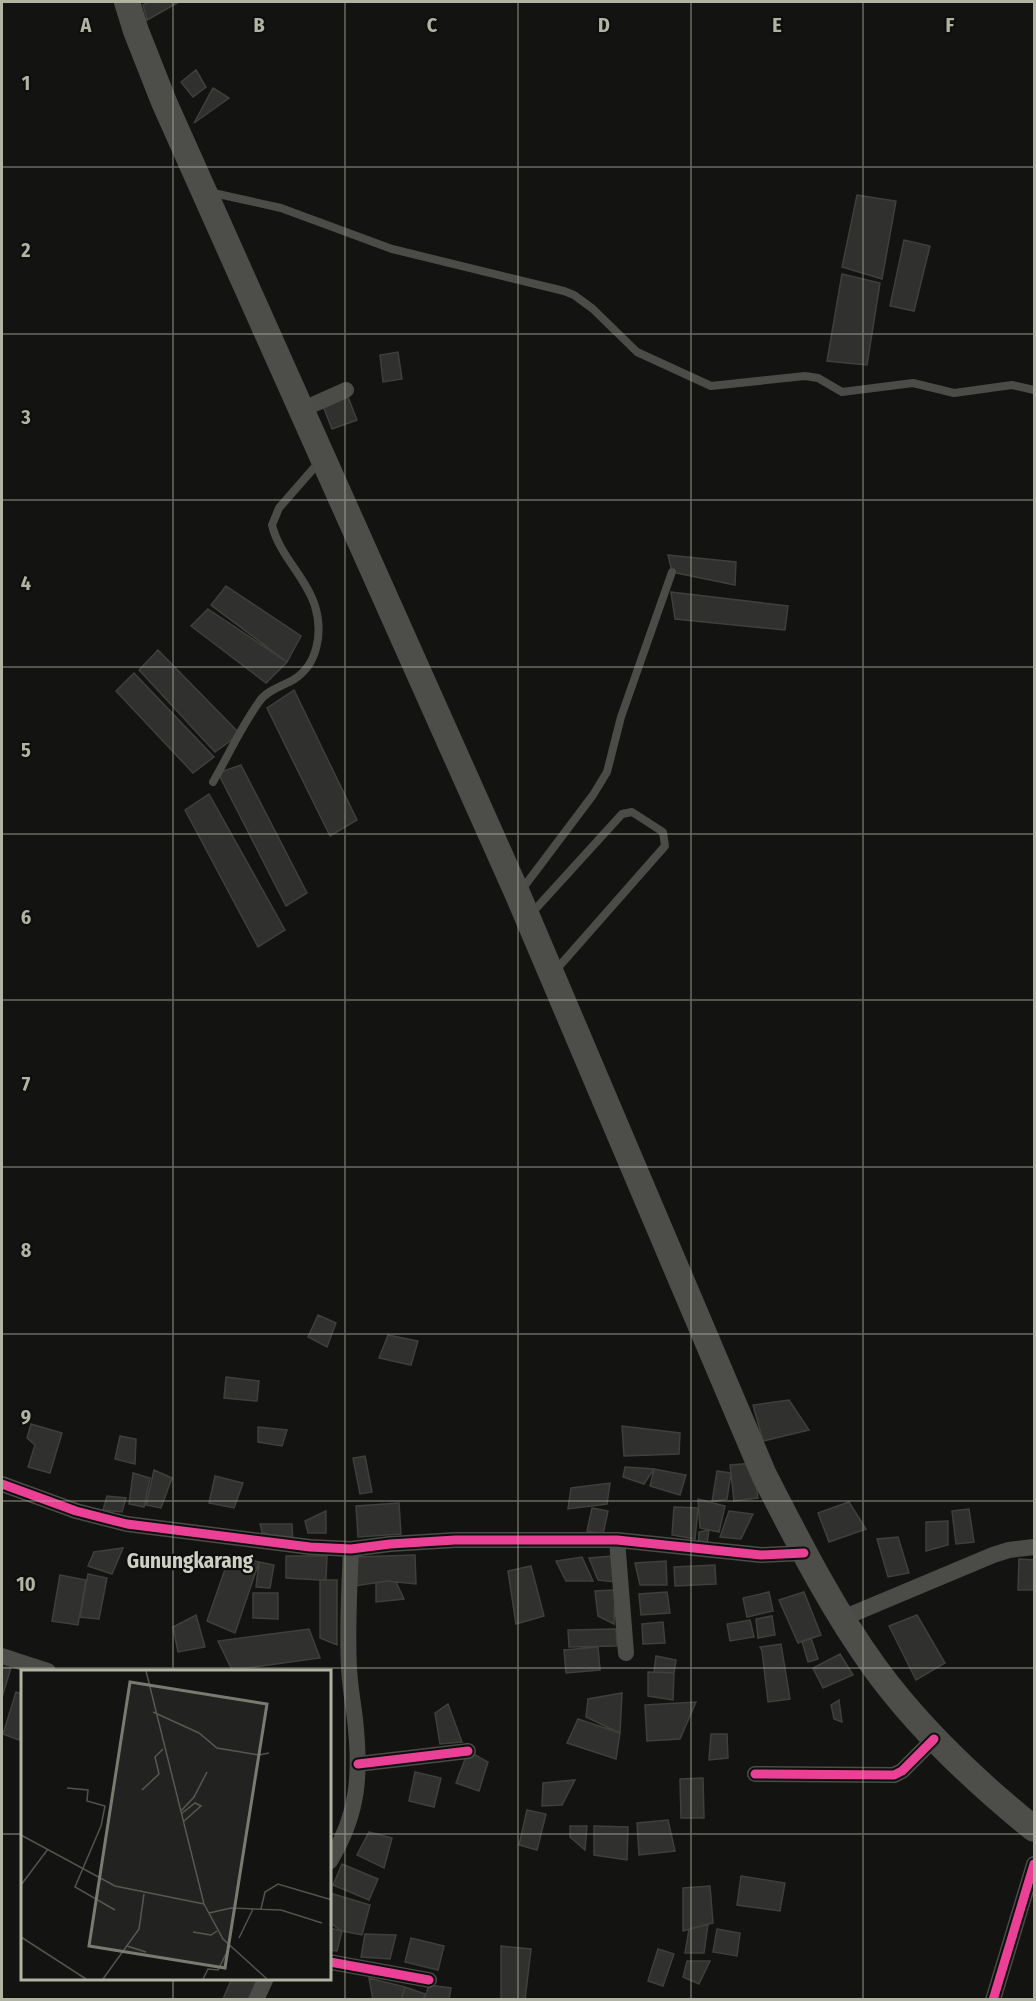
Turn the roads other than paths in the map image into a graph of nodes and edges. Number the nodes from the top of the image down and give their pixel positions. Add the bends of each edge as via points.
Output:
1 (127, 2) edge
2 (203, 190) junction
3 (346, 390) dead end
4 (1035, 390) edge
5 (301, 410) junction
6 (322, 458) junction
7 (672, 572) dead end
8 (213, 782) dead end
9 (523, 906) junction
10 (552, 975) junction
11 (2, 1484) edge
12 (617, 1540) junction
13 (1035, 1547) edge
14 (351, 1549) junction
15 (804, 1553) junction
16 (843, 1618) junction
17 (626, 1653) dead end
18 (2, 1656) edge
19 (45, 1670) edge
20 (934, 1739) junction
21 (468, 1751) dead end
22 (358, 1764) junction
23 (755, 1774) dead end
24 (1035, 1829) edge
25 (332, 1858) edge
26 (1035, 1864) edge
27 (332, 1962) edge
28 (265, 1980) edge
29 (429, 1980) dead end
30 (256, 2000) edge
31 (993, 2000) edge

1 - 2 main road
2 - 4 lane via 281,208 392,249 564,291 593,309 637,352 711,386 800,376 818,378 844,392 913,383 954,393 1012,385
2 - 5 main road
3 - 5 street
5 - 6 main road
6 - 8 lane via 279,508 272,525 278,543 315,606 320,630 313,656 296,678 259,702
6 - 9 main road
7 - 9 lane via 621,717 607,772
9 - 10 main road
9 - 10 lane via 622,814 632,813 663,832 666,846
10 - 15 main road via 764,1475
11 - 14 street via 127,1524
12 - 14 street via 455,1540
12 - 15 street via 761,1555
12 - 17 street
13 - 16 street via 1008,1550
14 - 22 street via 347,1632
15 - 16 main road
16 - 20 main road via 875,1668
18 - 19 street
20 - 23 street via 894,1775
20 - 24 main road
21 - 22 street
22 - 25 street via 352,1813
26 - 31 street
27 - 29 street
28 - 30 street

